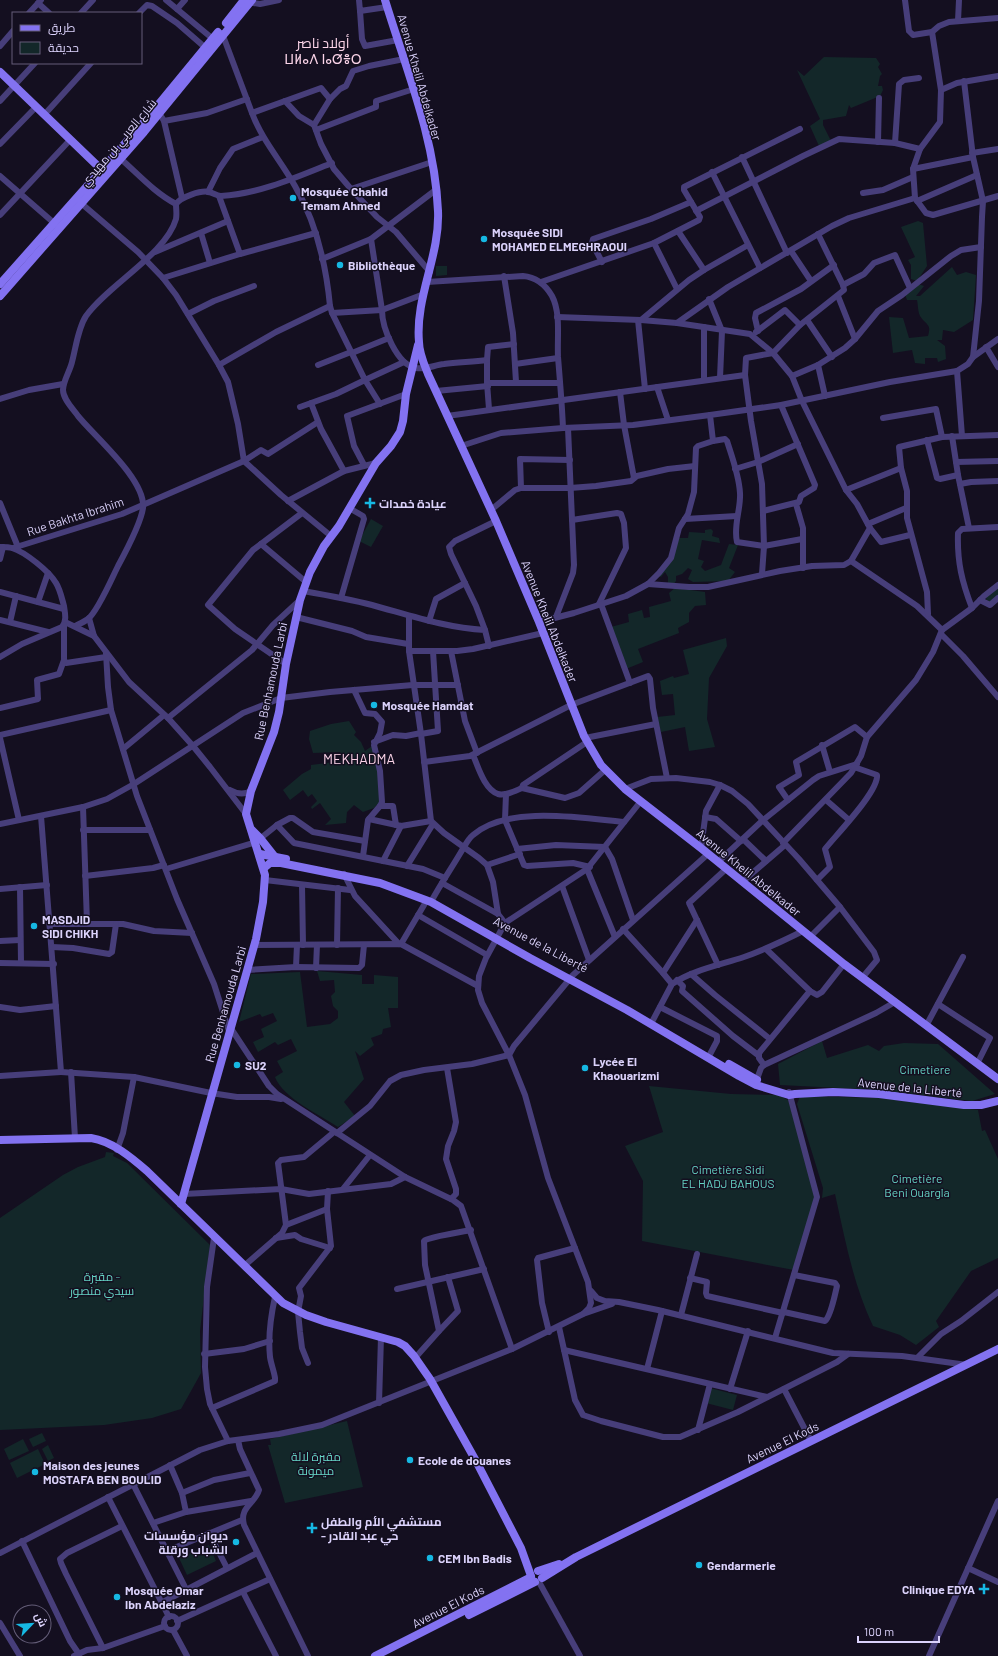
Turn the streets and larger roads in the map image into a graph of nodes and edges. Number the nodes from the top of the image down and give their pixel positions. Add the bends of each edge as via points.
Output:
1 (93, 0) edge
2 (166, 0) edge
3 (185, 0) edge
4 (279, 0) edge
5 (359, 0) edge
6 (905, 0) edge
7 (959, 0) edge
8 (247, 1) edge
9 (39, 2) edge
10 (386, 3) edge
11 (177, 10) junction
12 (360, 11) junction
13 (30, 12) edge
14 (48, 12) edge
15 (82, 12) edge
16 (140, 12) edge
17 (998, 18) edge
18 (958, 21) junction
19 (12, 32) edge
20 (221, 32) junction
21 (932, 32) junction
22 (213, 39) junction
23 (398, 40) junction
24 (0, 46) edge
25 (208, 50) junction
26 (404, 59) junction
27 (34, 64) edge
28 (90, 64) edge
29 (0, 72) edge
30 (998, 76) edge
31 (918, 78) dead end
32 (964, 81) junction
33 (15, 86) junction
34 (414, 89) junction
35 (941, 90) junction
36 (330, 98) junction
37 (879, 98) dead end
38 (247, 99) junction
39 (0, 101) edge
40 (285, 101) junction
41 (36, 107) junction
42 (157, 110) junction
43 (252, 112) junction
44 (44, 115) junction
45 (164, 121) junction
46 (315, 127) junction
47 (800, 129) dead end
48 (263, 137) junction
49 (70, 140) junction
50 (878, 142) junction
51 (895, 143) junction
52 (0, 144) edge
53 (920, 149) junction
54 (998, 149) edge
55 (973, 155) junction
56 (742, 157) junction
57 (121, 159) junction
58 (432, 162) junction
59 (332, 164) junction
60 (913, 169) junction
61 (712, 172) junction
62 (104, 173) junction
63 (977, 175) junction
64 (0, 176) edge
65 (913, 177) junction
66 (290, 180) junction
67 (753, 182) junction
68 (351, 189) junction
69 (437, 189) junction
70 (208, 192) junction
71 (20, 193) junction
72 (863, 193) dead end
73 (219, 196) junction
74 (724, 196) junction
75 (998, 196) edge
76 (182, 198) junction
77 (916, 199) junction
78 (983, 201) junction
79 (691, 202) junction
80 (82, 204) junction
81 (176, 204) junction
82 (696, 211) junction
83 (0, 215) edge
84 (228, 222) junction
85 (54, 223) junction
86 (389, 226) junction
87 (678, 231) junction
88 (316, 232) junction
89 (201, 233) junction
90 (818, 234) junction
91 (371, 239) junction
92 (654, 243) junction
93 (748, 245) junction
94 (981, 247) junction
95 (155, 252) junction
96 (789, 252) junction
97 (240, 254) junction
98 (145, 259) junction
99 (322, 259) junction
100 (602, 262) junction
101 (210, 263) junction
102 (834, 265) junction
103 (760, 268) junction
104 (704, 270) junction
105 (430, 272) junction
106 (504, 276) junction
107 (162, 278) junction
108 (811, 281) junction
109 (427, 282) junction
110 (541, 282) junction
111 (0, 284) edge
112 (843, 285) junction
113 (254, 286) dead end
114 (910, 288) junction
115 (677, 289) junction
116 (424, 294) junction
117 (0, 296) edge
118 (838, 296) junction
119 (709, 299) junction
120 (330, 306) junction
121 (382, 310) junction
122 (332, 313) junction
123 (188, 314) junction
124 (557, 317) junction
125 (639, 320) junction
126 (807, 320) junction
127 (677, 323) junction
128 (800, 325) junction
129 (704, 327) junction
130 (722, 331) junction
131 (758, 331) junction
132 (753, 336) junction
133 (389, 338) junction
134 (855, 339) junction
135 (998, 339) edge
136 (419, 344) junction
137 (514, 344) junction
138 (986, 347) junction
139 (351, 352) junction
140 (773, 353) junction
141 (973, 356) junction
142 (832, 357) junction
143 (558, 358) junction
144 (487, 360) junction
145 (404, 362) junction
146 (515, 364) junction
147 (219, 365) junction
148 (318, 365) dead end
149 (818, 365) junction
150 (413, 368) junction
151 (426, 368) junction
152 (998, 368) edge
153 (957, 371) junction
154 (745, 375) junction
155 (792, 376) junction
156 (720, 378) junction
157 (365, 380) junction
158 (704, 380) junction
159 (516, 382) junction
160 (560, 383) junction
161 (63, 384) junction
162 (487, 385) junction
163 (657, 387) junction
164 (645, 389) junction
165 (436, 391) junction
166 (620, 392) junction
167 (406, 394) junction
168 (825, 396) junction
169 (0, 399) edge
170 (562, 401) junction
171 (802, 401) junction
172 (311, 403) junction
173 (380, 404) junction
174 (781, 405) junction
175 (300, 407) dead end
176 (489, 409) junction
177 (750, 410) junction
178 (710, 415) junction
179 (447, 416) junction
180 (883, 418) dead end
181 (668, 420) junction
182 (318, 422) junction
183 (624, 425) junction
184 (566, 428) junction
185 (998, 435) edge
186 (952, 436) junction
187 (962, 436) junction
188 (942, 437) junction
189 (927, 440) junction
190 (713, 441) junction
191 (798, 444) junction
192 (460, 446) junction
193 (570, 460) junction
194 (244, 461) junction
195 (998, 461) edge
196 (758, 462) junction
197 (956, 462) junction
198 (376, 463) junction
199 (364, 465) junction
200 (695, 466) junction
201 (901, 468) junction
202 (735, 469) junction
203 (344, 471) junction
204 (958, 475) junction
205 (634, 478) junction
206 (998, 481) edge
207 (960, 484) junction
208 (521, 488) junction
209 (570, 488) junction
210 (846, 490) junction
211 (288, 501) junction
212 (0, 503) edge
213 (143, 504) junction
214 (796, 504) junction
215 (349, 508) junction
216 (906, 508) junction
217 (491, 510) junction
218 (763, 511) junction
219 (302, 513) junction
220 (737, 516) junction
221 (685, 519) junction
222 (496, 520) junction
223 (572, 520) junction
224 (869, 526) junction
225 (998, 527) edge
226 (969, 528) junction
227 (910, 535) junction
228 (331, 536) junction
229 (802, 539) junction
230 (261, 544) junction
231 (764, 546) junction
232 (2, 547) edge
233 (15, 547) junction
234 (0, 559) edge
235 (851, 561) junction
236 (803, 568) junction
237 (48, 573) junction
238 (762, 574) junction
239 (306, 582) junction
240 (465, 583) junction
241 (648, 584) junction
242 (998, 585) edge
243 (303, 591) junction
244 (0, 592) edge
245 (16, 596) junction
246 (341, 598) junction
247 (998, 598) edge
248 (300, 600) junction
249 (980, 600) junction
250 (38, 602) junction
251 (600, 604) junction
252 (972, 608) junction
253 (64, 609) junction
254 (928, 614) junction
255 (409, 616) junction
256 (296, 617) junction
257 (556, 617) junction
258 (89, 618) junction
259 (0, 620) edge
260 (429, 621) junction
261 (10, 622) junction
262 (539, 622) junction
263 (64, 624) junction
264 (75, 626) junction
265 (485, 630) junction
266 (48, 632) junction
267 (942, 632) junction
268 (543, 633) junction
269 (94, 636) junction
270 (408, 644) junction
271 (257, 645) junction
272 (489, 646) junction
273 (409, 651) junction
274 (433, 651) junction
275 (451, 651) junction
276 (106, 655) junction
277 (0, 657) edge
278 (64, 660) junction
279 (286, 664) junction
280 (630, 683) junction
281 (413, 685) junction
282 (437, 685) junction
283 (458, 685) junction
284 (354, 690) junction
285 (281, 698) junction
286 (998, 698) edge
287 (571, 705) junction
288 (0, 708) edge
289 (111, 710) junction
290 (166, 716) junction
291 (656, 724) junction
292 (421, 733) junction
293 (0, 735) edge
294 (867, 737) junction
295 (0, 738) edge
296 (586, 740) junction
297 (374, 742) junction
298 (822, 745) junction
299 (193, 746) junction
300 (123, 749) junction
301 (475, 754) junction
302 (424, 762) junction
303 (855, 766) junction
304 (605, 770) junction
305 (830, 772) junction
306 (667, 778) junction
307 (134, 784) junction
308 (720, 785) junction
309 (522, 788) junction
310 (228, 789) junction
311 (626, 789) junction
312 (251, 791) junction
313 (506, 794) junction
314 (788, 800) junction
315 (826, 800) junction
316 (641, 801) junction
317 (380, 806) junction
318 (83, 807) junction
319 (246, 814) junction
320 (41, 816) junction
321 (705, 817) junction
322 (369, 819) junction
323 (19, 820) junction
324 (505, 820) junction
325 (849, 820) junction
326 (624, 822) junction
327 (762, 822) junction
328 (432, 823) junction
329 (0, 824) edge
330 (277, 825) junction
331 (398, 825) junction
332 (83, 830) junction
333 (150, 830) junction
334 (312, 832) junction
335 (258, 840) junction
336 (742, 840) junction
337 (365, 841) junction
338 (784, 844) junction
339 (309, 846) junction
340 (605, 847) junction
341 (464, 848) junction
342 (701, 848) junction
343 (518, 852) junction
344 (260, 854) junction
345 (708, 854) junction
346 (363, 856) junction
347 (275, 857) junction
348 (383, 861) junction
349 (766, 861) junction
350 (718, 862) junction
351 (487, 865) junction
352 (407, 866) junction
353 (165, 867) junction
354 (264, 868) junction
355 (588, 868) junction
356 (726, 869) junction
357 (344, 874) junction
358 (85, 876) junction
359 (265, 880) junction
360 (444, 880) junction
361 (817, 880) junction
362 (742, 882) junction
363 (47, 885) junction
364 (302, 885) junction
365 (562, 886) junction
366 (20, 887) junction
367 (0, 888) edge
368 (338, 888) junction
369 (350, 890) junction
370 (430, 900) junction
371 (840, 907) junction
372 (498, 914) junction
373 (418, 915) junction
374 (633, 920) junction
375 (697, 920) junction
376 (50, 924) junction
377 (87, 924) junction
378 (116, 924) junction
379 (505, 924) junction
380 (623, 929) junction
381 (803, 931) junction
382 (192, 933) junction
383 (615, 936) junction
384 (811, 936) junction
385 (497, 938) junction
386 (20, 940) junction
387 (0, 941) edge
388 (400, 944) junction
389 (254, 945) junction
390 (300, 945) junction
391 (317, 945) junction
392 (338, 945) junction
393 (364, 945) junction
394 (52, 947) junction
395 (766, 949) junction
396 (487, 955) junction
397 (963, 957) dead end
398 (589, 960) junction
399 (0, 962) edge
400 (21, 963) junction
401 (54, 964) junction
402 (844, 964) junction
403 (718, 965) junction
404 (296, 967) junction
405 (316, 968) junction
406 (247, 970) junction
407 (663, 973) junction
408 (691, 974) junction
409 (572, 977) junction
410 (862, 978) junction
411 (674, 982) junction
412 (478, 986) junction
413 (810, 991) junction
414 (895, 1002) junction
415 (938, 1004) junction
416 (56, 1006) junction
417 (0, 1007) edge
418 (660, 1007) junction
419 (653, 1020) junction
420 (926, 1026) junction
421 (230, 1029) junction
422 (770, 1039) junction
423 (509, 1055) junction
424 (758, 1055) junction
425 (710, 1056) junction
426 (977, 1064) junction
427 (764, 1065) junction
428 (447, 1068) junction
429 (61, 1072) junction
430 (71, 1072) junction
431 (0, 1076) edge
432 (134, 1077) junction
433 (757, 1079) junction
434 (998, 1079) edge
435 (211, 1093) junction
436 (791, 1093) junction
437 (286, 1100) junction
438 (998, 1101) edge
439 (336, 1133) junction
440 (75, 1138) junction
441 (0, 1140) edge
442 (117, 1150) junction
443 (370, 1155) junction
444 (405, 1177) junction
445 (281, 1189) junction
446 (343, 1190) junction
447 (328, 1191) junction
448 (184, 1194) junction
449 (451, 1199) junction
450 (181, 1204) junction
451 (327, 1209) junction
452 (286, 1225) junction
453 (471, 1230) junction
454 (214, 1238) junction
455 (276, 1238) junction
456 (330, 1248) junction
457 (575, 1248) junction
458 (697, 1254) dead end
459 (244, 1266) junction
460 (484, 1269) junction
461 (794, 1275) junction
462 (448, 1277) junction
463 (690, 1278) junction
464 (428, 1282) junction
465 (589, 1288) junction
466 (397, 1289) dead end
467 (998, 1292) edge
468 (275, 1297) junction
469 (619, 1302) junction
470 (662, 1311) junction
471 (298, 1312) junction
472 (783, 1312) junction
473 (583, 1314) junction
474 (681, 1315) junction
475 (559, 1327) junction
476 (439, 1331) junction
477 (748, 1331) junction
478 (549, 1332) junction
479 (381, 1337) junction
480 (775, 1338) junction
481 (270, 1341) junction
482 (512, 1349) junction
483 (564, 1350) junction
484 (998, 1350) edge
485 (204, 1354) junction
486 (848, 1354) junction
487 (918, 1357) junction
488 (415, 1358) junction
489 (308, 1363) dead end
490 (967, 1365) junction
491 (647, 1369) junction
492 (432, 1382) junction
493 (710, 1384) junction
494 (730, 1389) junction
495 (784, 1389) junction
496 (767, 1397) junction
497 (379, 1403) junction
498 (212, 1408) junction
499 (698, 1430) junction
500 (238, 1440) junction
501 (228, 1441) junction
502 (811, 1442) junction
503 (170, 1465) junction
504 (250, 1473) junction
505 (133, 1484) junction
506 (182, 1493) junction
507 (108, 1497) junction
508 (251, 1501) junction
509 (998, 1501) edge
510 (186, 1512) junction
511 (242, 1520) junction
512 (153, 1523) junction
513 (122, 1526) junction
514 (209, 1533) junction
515 (22, 1541) junction
516 (167, 1551) junction
517 (0, 1553) edge
518 (257, 1553) junction
519 (227, 1568) junction
520 (968, 1568) junction
521 (536, 1577) junction
522 (270, 1579) junction
523 (998, 1582) edge
524 (186, 1591) junction
525 (244, 1592) junction
526 (161, 1603) junction
527 (168, 1617) junction
528 (177, 1621) junction
529 (0, 1623) edge
530 (165, 1626) junction
531 (173, 1630) junction
532 (103, 1648) junction
533 (98, 1653) edge
534 (77, 1655) edge
535 (20, 1656) edge
536 (188, 1656) edge
537 (276, 1656) edge
538 (308, 1656) edge
539 (375, 1656) edge
540 (386, 1656) edge
541 (580, 1656) edge
542 (929, 1656) edge

1 - 15 street
2 - 11 street
3 - 11 street
4 - 8 street via 260,4
5 - 12 street
6 - 21 street via 911,34
7 - 18 street
8 - 20 street, شارع العربي بن مهيدي
9 - 13 street
9 - 14 street
10 - 12 street
10 - 23 street, Avenue Khelil Abdelkader
11 - 22 street
12 - 23 street via 365,46
16 - 25 street via 147,5 152,6 177,23
17 - 18 street
18 - 21 street via 943,24
19 - 24 street
20 - 22 street
20 - 25 street, شارع العربي بن مهيدي
20 - 38 street
21 - 35 street
22 - 25 street
23 - 26 street, Avenue Khelil Abdelkader
25 - 42 street, شارع العربي بن مهيدي
26 - 34 street, Avenue Khelil Abdelkader
26 - 36 street via 354,70 346,86
27 - 33 street
28 - 44 street
29 - 33 street
30 - 32 street
31 - 51 street via 904,80 899,84
32 - 35 street
32 - 55 street
33 - 39 street
33 - 41 street
34 - 46 street via 376,101 376,107
34 - 58 street, Avenue Khelil Abdelkader
35 - 53 street via 940,122
36 - 40 street via 321,88
36 - 46 street
37 - 50 street
38 - 43 street
38 - 45 street via 207,113
40 - 43 street
40 - 46 street via 299,116
41 - 44 street
41 - 52 street
42 - 45 street
42 - 57 street, شارع العربي بن مهيدي
42 - 62 street via 144,122
43 - 48 street
44 - 49 street
45 - 76 street
46 - 59 street
47 - 56 street
48 - 66 street
48 - 70 street via 232,149
49 - 62 street
49 - 71 street
50 - 51 street
50 - 67 street via 839,140
51 - 53 street
53 - 60 street
54 - 55 street
55 - 60 street
55 - 63 street
56 - 61 street
56 - 67 street
57 - 62 street, شارع العربي بن مهيدي
57 - 81 street via 154,189
58 - 68 street
58 - 69 street, Avenue Khelil Abdelkader
59 - 66 street
59 - 68 street
60 - 65 street
61 - 74 street
61 - 79 street via 684,187
62 - 80 street, شارع العربي بن مهيدي
62 - 85 street
63 - 77 street
63 - 78 street
64 - 71 street
65 - 72 street via 883,190
65 - 77 street
66 - 73 street via 247,192
66 - 88 street via 303,201
67 - 74 street
67 - 96 street
68 - 86 street
69 - 86 street
69 - 105 street, Avenue Khelil Abdelkader via 438,229
70 - 73 street
70 - 76 street
71 - 83 street
71 - 85 street
73 - 84 street
74 - 82 street
74 - 93 street
75 - 78 street
76 - 81 street
77 - 78 street via 926,213 933,215
77 - 90 street via 849,218
78 - 94 street
79 - 82 street
79 - 100 street via 593,239 592,243
80 - 98 street
80 - 117 street, شارع العربي بن مهيدي
81 - 95 street via 174,223
82 - 87 street via 700,220
84 - 89 street
84 - 97 street
85 - 111 street
86 - 91 street
86 - 105 street
87 - 92 street
87 - 104 street
88 - 97 street
88 - 99 street
89 - 95 street
89 - 101 street
90 - 96 street
90 - 102 street
91 - 99 street
91 - 121 street
92 - 100 street
92 - 115 street
93 - 103 street
93 - 104 street
94 - 114 street via 958,252
94 - 141 street
95 - 98 street
96 - 103 street
96 - 108 street
97 - 101 street
98 - 107 street
98 - 161 street via 86,317 81,326 69,373
99 - 120 street
100 - 110 street
101 - 107 street
102 - 108 street
102 - 112 street
103 - 119 street
104 - 115 street
105 - 109 street, Avenue Khelil Abdelkader
106 - 109 street
106 - 110 street via 527,276
106 - 137 street
107 - 123 street
108 - 131 street via 756,313
109 - 116 street, Avenue Khelil Abdelkader
110 - 124 street via 552,295
112 - 114 street via 864,274 874,263 895,255
112 - 118 street via 844,290
113 - 123 street
114 - 134 street via 878,311
115 - 125 street
116 - 121 street
116 - 136 street, Avenue Khelil Abdelkader
118 - 126 street
118 - 134 street
119 - 127 street
119 - 130 street
120 - 122 street
120 - 147 street via 281,329
121 - 122 street
121 - 133 street
122 - 139 street
123 - 147 street
124 - 125 street
124 - 143 street
125 - 127 street
125 - 164 street
126 - 128 street
126 - 142 street
127 - 129 street
128 - 131 street via 785,310
128 - 140 street
129 - 130 street
129 - 158 street
130 - 132 street
130 - 156 street
131 - 132 street
132 - 140 street
133 - 139 street
133 - 145 street
134 - 142 street
135 - 138 street
136 - 150 street, Rue Benhamouda Larbi
136 - 151 street, Avenue Khelil Abdelkader
137 - 144 street via 488,347
137 - 146 street
138 - 141 street
138 - 152 street
139 - 148 street
139 - 157 street
140 - 154 street via 746,358
140 - 155 street
141 - 153 street via 968,364
142 - 149 street
143 - 146 street
143 - 160 street
144 - 151 street
144 - 162 street
145 - 150 street
145 - 157 street
146 - 159 street
147 - 194 street via 229,387
149 - 155 street
149 - 168 street
150 - 151 street
150 - 167 street, Rue Benhamouda Larbi
151 - 165 street, Avenue Khelil Abdelkader
153 - 168 street
153 - 187 street
154 - 156 street
154 - 177 street
155 - 171 street
156 - 158 street
157 - 172 street
157 - 173 street
158 - 163 street
159 - 160 street
159 - 162 street
160 - 170 street
161 - 169 street via 29,390
161 - 213 street via 63,392 68,402 124,467 138,488
162 - 165 street
162 - 176 street
163 - 164 street
163 - 181 street
164 - 166 street
165 - 179 street, Avenue Khelil Abdelkader
166 - 170 street
166 - 183 street
167 - 173 street
167 - 198 street, Rue Benhamouda Larbi via 400,432
168 - 171 street
170 - 176 street
170 - 184 street
171 - 174 street
171 - 210 street
172 - 175 street
172 - 182 street
173 - 199 street via 347,417 354,446
174 - 177 street
174 - 191 street
176 - 179 street
177 - 178 street
177 - 196 street
178 - 181 street
178 - 190 street
179 - 192 street, Avenue Khelil Abdelkader
180 - 188 street via 936,409
181 - 183 street
182 - 194 street, Rue Bakhta Ibrahim via 268,453 260,450
182 - 203 street
183 - 184 street
183 - 205 street
184 - 192 street via 501,433
184 - 193 street
185 - 187 street
186 - 187 street
186 - 188 street
186 - 197 street
188 - 189 street
189 - 201 street via 899,446
189 - 204 street via 937,478
190 - 200 street via 697,446
190 - 202 street via 727,441
191 - 196 street
191 - 214 street via 815,485 801,496 800,502
192 - 217 street, Avenue Khelil Abdelkader
193 - 208 street via 520,459
193 - 209 street
194 - 211 street
194 - 213 street, Rue Bakhta Ibrahim
195 - 197 street
196 - 202 street
196 - 218 street
197 - 204 street
198 - 199 street
198 - 215 street, Rue Benhamouda Larbi
199 - 203 street
200 - 205 street via 668,469
200 - 221 street via 694,492
201 - 210 street
201 - 216 street via 907,491
202 - 220 street via 740,493
203 - 211 street
204 - 207 street
205 - 209 street via 631,481
206 - 207 street
207 - 226 street
208 - 209 street
208 - 217 street
209 - 223 street
210 - 224 street
211 - 219 street
212 - 233 street
213 - 233 street, Rue Bakhta Ibrahim via 112,517
213 - 258 street via 141,517 126,550
214 - 218 street
214 - 229 street via 802,523
215 - 228 street, Rue Benhamouda Larbi
215 - 246 street via 362,515 364,519
216 - 224 street
216 - 227 street
217 - 222 street, Avenue Khelil Abdelkader
218 - 231 street
219 - 228 street
219 - 230 street
220 - 221 street
220 - 231 street via 737,542
221 - 241 street via 679,528 671,558
222 - 240 street via 455,541 449,547
222 - 262 street, Avenue Khelil Abdelkader
223 - 251 street via 621,514 626,548
223 - 257 street via 573,573
224 - 227 street via 881,542
224 - 235 street
225 - 226 street
226 - 252 street via 959,531 958,559
227 - 254 street via 927,592
228 - 239 street, Rue Benhamouda Larbi
229 - 231 street
229 - 236 street
230 - 239 street
230 - 271 street via 247,557 208,606
231 - 238 street
232 - 233 street
232 - 234 street
233 - 237 street
235 - 236 street via 842,566
235 - 254 street
236 - 238 street
237 - 250 street
237 - 253 street via 57,584
238 - 241 street via 708,587
239 - 243 street, Rue Benhamouda Larbi
240 - 260 street via 436,599
240 - 265 street
241 - 251 street via 626,596
242 - 249 street
243 - 246 street
243 - 248 street, Rue Benhamouda Larbi
244 - 245 street
245 - 250 street
245 - 261 street
246 - 255 street
247 - 249 street via 990,605
248 - 256 street, Rue Benhamouda Larbi
248 - 271 street via 273,625
249 - 252 street
250 - 253 street
251 - 257 street
251 - 280 street
252 - 267 street
253 - 263 street
254 - 267 street
255 - 260 street
255 - 270 street
256 - 270 street via 352,630 366,637
256 - 279 street, Rue Benhamouda Larbi
257 - 262 street
258 - 264 street
258 - 269 street
259 - 261 street
260 - 265 street
261 - 266 street
262 - 268 street, Avenue Khelil Abdelkader
263 - 264 street
263 - 266 street
263 - 278 street
264 - 269 street
265 - 272 street
266 - 277 street
267 - 286 street
267 - 294 street via 916,680
268 - 272 street
268 - 287 street, Avenue Khelil Abdelkader
269 - 276 street
270 - 273 street
271 - 279 street
271 - 290 street via 234,666
272 - 275 street
273 - 274 street
273 - 281 street
274 - 275 street
274 - 282 street
275 - 283 street
276 - 278 street via 67,663
276 - 289 street
276 - 290 street via 129,682
278 - 288 street via 59,674 37,680 38,699
279 - 285 street, Rue Benhamouda Larbi
280 - 287 street
280 - 291 street via 649,677
281 - 282 street
281 - 284 street
281 - 292 street
282 - 283 street
282 - 292 street via 438,731
283 - 301 street
284 - 285 street
284 - 297 street via 365,713 375,714 382,722 380,733
285 - 299 street via 243,713
285 - 312 street, Rue Benhamouda Larbi via 272,737
287 - 296 street, Avenue Khelil Abdelkader
287 - 301 street
289 - 293 street
289 - 300 street
290 - 299 street
290 - 300 street
291 - 296 street
291 - 306 street
292 - 297 street via 393,735
292 - 302 street
294 - 298 street via 855,727
294 - 303 street
295 - 323 street
296 - 304 street, Avenue Khelil Abdelkader
296 - 309 street
297 - 317 street via 380,771
298 - 305 street
298 - 314 street via 796,762 799,775 779,788
299 - 307 street
299 - 310 street
300 - 307 street
301 - 302 street
301 - 313 street via 489,787 498,794
302 - 328 street
303 - 305 street
303 - 315 street
303 - 325 street via 875,773 878,777 866,800
304 - 309 street via 579,793 565,798
304 - 311 street, Avenue Khelil Abdelkader
305 - 314 street via 819,776
306 - 308 street via 693,779
306 - 311 street via 645,780
307 - 318 street via 107,799
307 - 333 street
308 - 321 street
308 - 327 street via 739,796
309 - 313 street
310 - 312 street via 238,794
310 - 319 street
311 - 316 street, Avenue Khelil Abdelkader
312 - 319 street, Rue Benhamouda Larbi
313 - 324 street
314 - 327 street
315 - 325 street
315 - 338 street
316 - 326 street
316 - 342 street, Avenue Khelil Abdelkader
317 - 322 street
317 - 331 street via 393,806
318 - 320 street
318 - 332 street
319 - 335 street, Rue Benhamouda Larbi via 251,830
320 - 323 street
320 - 363 street
321 - 336 street via 716,819
321 - 342 street
322 - 331 street
322 - 337 street
323 - 329 street
324 - 326 street via 521,817 555,817
324 - 341 street via 478,831 468,839
324 - 343 street
325 - 361 street via 825,850 830,867
326 - 340 street
327 - 336 street
327 - 338 street
328 - 331 street
328 - 341 street
328 - 352 street
330 - 334 street via 293,818
330 - 335 street
330 - 339 street via 293,842
331 - 348 street
332 - 333 street
332 - 358 street
333 - 353 street
334 - 337 street
334 - 339 street
335 - 344 street, Rue Benhamouda Larbi
335 - 347 street
335 - 353 street
336 - 349 street
336 - 350 street
337 - 346 street
338 - 349 street
338 - 361 street
339 - 346 street
340 - 343 street via 556,845
340 - 355 street
340 - 374 street via 612,859
341 - 351 street
341 - 360 street
342 - 345 street, Avenue Khelil Abdelkader
343 - 351 street
343 - 355 street via 527,866 573,863
344 - 347 street, Avenue de la Liberté
344 - 354 street, Rue Benhamouda Larbi
345 - 350 street, Avenue Khelil Abdelkader
345 - 374 street
346 - 348 street
347 - 370 street, Avenue de la Liberté via 381,879
348 - 352 street
349 - 362 street
350 - 356 street, Avenue Khelil Abdelkader
351 - 372 street via 493,882
352 - 360 street via 423,869
353 - 358 street
353 - 382 street
354 - 357 street, Avenue de la Liberté via 270,863 276,863
354 - 359 street, Rue Benhamouda Larbi
355 - 365 street
355 - 383 street
356 - 362 street, Avenue Khelil Abdelkader
356 - 375 street via 689,902
357 - 369 street
357 - 370 street, Avenue de la Liberté via 380,882
358 - 377 street
359 - 364 street
359 - 389 street, Rue Benhamouda Larbi
360 - 370 street
360 - 372 street
361 - 371 street
362 - 381 street, Avenue Khelil Abdelkader
363 - 366 street
363 - 376 street
364 - 368 street
364 - 390 street
365 - 379 street
365 - 398 street
366 - 367 street
366 - 386 street
368 - 369 street
368 - 392 street
369 - 388 street
370 - 373 street
370 - 385 street, Avenue de la Liberté
371 - 384 street
371 - 410 street via 877,958
372 - 379 street
373 - 388 street
373 - 396 street
374 - 380 street
375 - 403 street
375 - 407 street
376 - 377 street
376 - 394 street
377 - 378 street
378 - 382 street via 159,932
378 - 394 street via 112,952 109,954
379 - 385 street
380 - 383 street
380 - 407 street
381 - 384 street, Avenue Khelil Abdelkader
381 - 395 street
382 - 421 street
383 - 398 street
384 - 402 street, Avenue Khelil Abdelkader
385 - 396 street
385 - 409 street, Avenue de la Liberté
386 - 387 street
386 - 400 street
388 - 393 street
388 - 412 street
389 - 390 street
389 - 406 street, Rue Benhamouda Larbi
390 - 391 street
390 - 404 street
391 - 392 street
391 - 405 street
392 - 393 street
393 - 405 street via 360,968
394 - 401 street
395 - 403 street
395 - 413 street
396 - 412 street
397 - 415 street
398 - 409 street
399 - 400 street
400 - 401 street
401 - 416 street
402 - 410 street, Avenue Khelil Abdelkader
402 - 413 street via 822,992 817,995
403 - 408 street
404 - 405 street
404 - 406 street
406 - 421 street, Rue Benhamouda Larbi
407 - 411 street
408 - 411 street
408 - 422 street
409 - 419 street, Avenue de la Liberté
409 - 423 street
409 - 425 street, Avenue de la Liberté
410 - 414 street, Avenue Khelil Abdelkader
411 - 418 street
411 - 424 street via 682,985 682,991
412 - 423 street via 482,1003
413 - 422 street
414 - 420 street, Avenue Khelil Abdelkader
414 - 427 street
415 - 420 street
415 - 426 street via 990,1038
416 - 417 street via 20,1010
416 - 429 street
418 - 419 street
418 - 425 street via 716,1036 717,1041
419 - 425 street, Avenue de la Liberté
420 - 426 street, Avenue Khelil Abdelkader
421 - 435 street, Rue Benhamouda Larbi
421 - 437 street via 269,1086
422 - 424 street
423 - 428 street
423 - 457 street via 525,1095 548,1178
424 - 427 street
425 - 433 street, Avenue de la Liberté
425 - 436 street, Avenue de la Liberté via 750,1082
426 - 434 street, Avenue Khelil Abdelkader
427 - 433 street
428 - 439 street via 412,1072 394,1078 370,1106
428 - 449 street via 456,1122 446,1153 456,1189 456,1194
429 - 430 street
429 - 431 street
430 - 432 street
430 - 440 street
432 - 435 street
432 - 442 street
433 - 436 street, Avenue de la Liberté
435 - 437 street
435 - 448 street, Rue Benhamouda Larbi
436 - 438 street, Avenue de la Liberté via 879,1094 964,1105
436 - 461 street via 817,1195
437 - 439 street
439 - 443 street
439 - 445 street via 304,1157 281,1160 278,1163
440 - 441 street
440 - 442 street via 95,1139
442 - 450 street via 147,1171
443 - 444 street
443 - 446 street
444 - 446 street via 391,1184
444 - 449 street
445 - 447 street via 306,1194
445 - 448 street
445 - 452 street
446 - 447 street
447 - 451 street
448 - 450 street, Rue Benhamouda Larbi
449 - 453 street via 464,1209
450 - 454 street
451 - 452 street
451 - 456 street via 332,1242
452 - 455 street
453 - 460 street
453 - 464 street via 424,1240
454 - 459 street
454 - 485 street via 207,1287
455 - 456 street via 294,1235
455 - 459 street
456 - 471 street via 300,1285
457 - 465 street
457 - 478 street via 537,1260 542,1303
458 - 463 street
459 - 468 street
460 - 462 street
460 - 482 street
461 - 472 street
461 - 472 street via 835,1283 837,1286 828,1319 825,1321
462 - 464 street
462 - 476 street via 458,1311
463 - 472 street via 707,1282 707,1296
463 - 474 street
464 - 466 street
464 - 476 street
465 - 469 street via 601,1300
465 - 473 street via 591,1303
467 - 487 street via 941,1334
468 - 471 street
468 - 481 street
469 - 470 street
469 - 473 street
470 - 474 street
470 - 491 street
471 - 479 street
471 - 489 street via 302,1348
472 - 480 street
473 - 475 street
474 - 477 street
475 - 478 street
475 - 483 street
476 - 488 street
477 - 480 street
477 - 494 street
478 - 482 street
479 - 488 street via 405,1346
479 - 497 street
480 - 486 street via 833,1353
481 - 485 street via 244,1349
481 - 498 street via 275,1381
482 - 492 street
483 - 491 street
483 - 499 street via 575,1400 579,1410 586,1417 663,1437 680,1437
484 - 490 street, Avenue El Kods
485 - 498 street via 207,1389
486 - 487 street
486 - 495 street
487 - 490 street
488 - 492 street
490 - 502 street, Avenue El Kods
491 - 493 street
492 - 497 street
492 - 521 street
493 - 494 street
493 - 499 street
494 - 496 street
495 - 496 street
495 - 502 street
496 - 499 street
497 - 500 street via 322,1424
498 - 501 street
500 - 501 street
500 - 504 street
501 - 503 street via 200,1450
502 - 521 street, Avenue El Kods
503 - 505 street
503 - 506 street
504 - 506 street via 214,1480
504 - 508 street via 259,1490
505 - 507 street
505 - 512 street
506 - 510 street
507 - 513 street
507 - 515 street
508 - 510 street
508 - 511 street via 244,1511
509 - 520 street
510 - 512 street
511 - 514 street
511 - 518 street
512 - 516 street
513 - 526 street
513 - 532 street via 67,1553 60,1559
514 - 516 street
514 - 519 street
515 - 517 street
515 - 534 street
516 - 524 street
518 - 519 street
518 - 522 street
519 - 524 street
520 - 523 street
520 - 542 street
521 - 539 street, Avenue El Kods
521 - 540 street, Avenue El Kods
521 - 541 street
522 - 525 street
522 - 538 street
524 - 526 street
525 - 528 street
525 - 537 street
526 - 527 street
527 - 528 street
527 - 530 street
528 - 531 street via 178,1625
529 - 535 street
530 - 531 street
530 - 532 street
531 - 536 street
532 - 533 street
533 - 534 street via 87,1650

